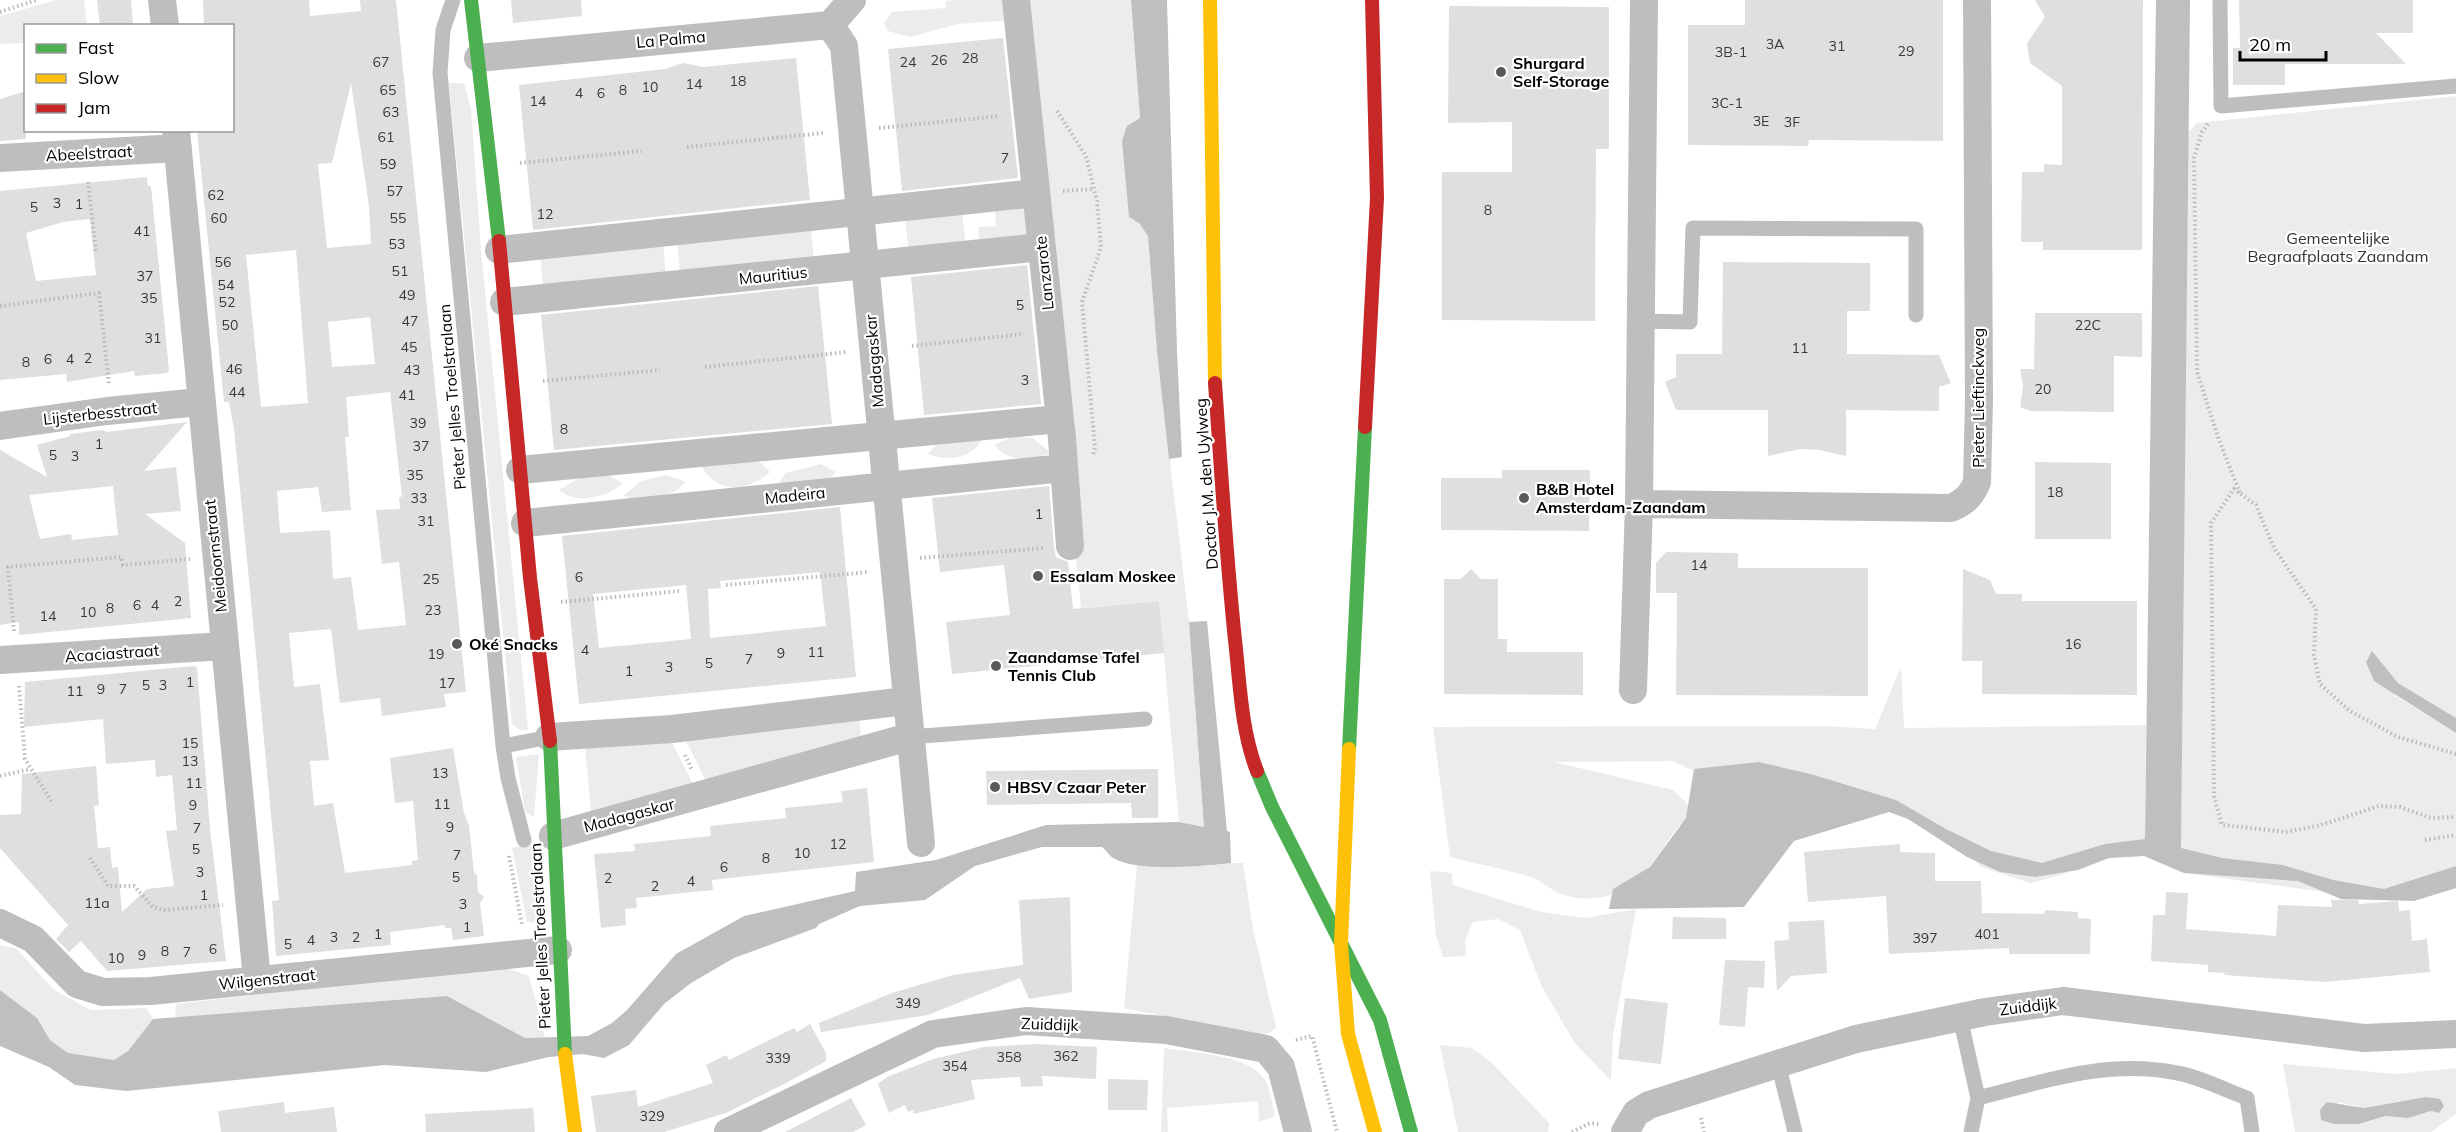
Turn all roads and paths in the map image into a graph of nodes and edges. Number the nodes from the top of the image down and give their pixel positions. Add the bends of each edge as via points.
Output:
1 (38, 0) edge
2 (162, 0) edge
3 (453, 0) edge
4 (471, 0) edge
5 (852, 0) edge
6 (1016, 0) edge
7 (1210, 0) edge
8 (1372, 0) edge
9 (1644, 0) edge
10 (1977, 0) edge
11 (2220, 0) edge
12 (0, 12) edge
13 (165, 24) edge
14 (830, 25) junction
15 (478, 58) junction
16 (2456, 86) edge
17 (2221, 106) junction
18 (1027, 110) junction
19 (852, 130) junction
20 (177, 140) edge
21 (687, 147) dead end
22 (642, 151) dead end
23 (85, 154) junction
24 (0, 158) edge
25 (490, 166) junction
26 (1036, 194) junction
27 (859, 212) junction
28 (1041, 247) junction
29 (499, 250) junction
30 (96, 253) dead end
31 (865, 266) junction
32 (504, 302) junction
33 (0, 306) edge
34 (1916, 315) dead end
35 (1641, 321) junction
36 (1050, 331) junction
37 (912, 346) dead end
38 (873, 349) junction
39 (705, 367) dead end
40 (660, 370) dead end
41 (513, 384) junction
42 (200, 402) junction
43 (112, 410) junction
44 (1059, 419) junction
45 (0, 426) edge
46 (881, 437) junction
47 (520, 470) junction
48 (1065, 475) junction
49 (885, 486) junction
50 (2240, 494) junction
51 (1639, 504) junction
52 (525, 523) junction
53 (1070, 546) joint
54 (215, 557) junction
55 (893, 565) junction
56 (726, 585) dead end
57 (680, 591) dead end
58 (532, 605) junction
59 (224, 646) junction
60 (8, 659) edge
61 (1633, 690) dead end
62 (906, 701) junction
63 (1145, 719) dead end
64 (672, 729) junction
65 (549, 737) junction
66 (909, 737) junction
67 (503, 746) junction
68 (2456, 754) edge
69 (30, 769) junction
70 (0, 776) edge
71 (704, 795) junction
72 (53, 804) dead end
73 (2456, 817) edge
74 (2456, 835) edge
75 (553, 836) junction
76 (524, 840) dead end
77 (2425, 840) dead end
78 (921, 843) dead end
79 (90, 858) dead end
80 (251, 902) junction
81 (0, 923) edge
82 (1341, 944) junction
83 (558, 950) junction
84 (257, 980) junction
85 (1960, 1017) junction
86 (2456, 1034) edge
87 (1778, 1063) junction
88 (1978, 1098) junction
89 (575, 1132) edge
90 (728, 1132) edge
91 (1298, 1132) edge
92 (1376, 1132) edge
93 (1411, 1132) edge
94 (1625, 1132) edge
95 (1795, 1132) edge
96 (1971, 1132) edge
97 (2252, 1132) edge

1 - 12 path
2 - 13 street
3 - 67 lane, Pieter Jelles Troelstralaan via 442,30 440,72
4 - 15 main road, Pieter Jelles Troelstralaan
5 - 14 street
6 - 18 street, Lanzarote
7 - 82 main road, Doctor J.M. den Uylweg via 1214,362 1241,698 1250,750 1272,807
8 - 82 main road, Doctor J.M. den Uylweg via 1377,198
9 - 35 street
10 - 51 street, Pieter Lieftinckweg via 1979,400 1977,482 1972,495 1951,508
11 - 17 lane
14 - 15 street, La Palma
14 - 19 street, Madagaskar via 844,46
15 - 25 main road, Pieter Jelles Troelstralaan
16 - 17 lane
17 - 50 path via 2202,132 2194,158 2197,372
18 - 19 path
18 - 26 street, Lanzarote
18 - 48 path via 1053,106 1064,120 1086,156 1097,201 1101,247 1082,302 1095,448 1089,471
19 - 21 path
19 - 27 street, Madagaskar
20 - 23 street, Abeelstraat
20 - 42 street, Meidoornstraat
22 - 25 path
23 - 24 street, Abeelstraat
23 - 30 path
25 - 29 main road, Pieter Jelles Troelstralaan
26 - 27 street
26 - 28 street, Lanzarote
27 - 29 street
27 - 31 street, Madagaskar
28 - 31 street, Mauritius
28 - 36 street, Lanzarote
29 - 32 main road, Pieter Jelles Troelstralaan
31 - 32 street, Mauritius
31 - 38 street, Madagaskar
32 - 41 main road, Pieter Jelles Troelstralaan
33 - 43 path via 99,293
34 - 35 lane via 1916,229 1693,228 1690,322
35 - 51 street
36 - 37 path
36 - 44 street, Lanzarote
38 - 39 path
38 - 46 street, Madagaskar
40 - 41 path
41 - 47 main road, Pieter Jelles Troelstralaan
42 - 43 street, Lijsterbesstraat
42 - 54 street, Meidoornstraat
43 - 45 street, Lijsterbesstraat
44 - 46 street
44 - 48 street, Lanzarote
46 - 47 street
46 - 49 street, Madagaskar
47 - 52 main road, Pieter Jelles Troelstralaan
48 - 49 street, Madeira
48 - 53 street, Lanzarote
49 - 52 street, Madeira
49 - 55 street, Madagaskar
50 - 68 path via 2256,505 2274,548 2316,609 2314,655 2320,684 2350,711 2398,737
50 - 73 path via 2234,489 2211,523 2214,796 2222,825 2286,832 2379,806 2400,807 2431,818
51 - 61 street
52 - 58 main road, Pieter Jelles Troelstralaan
53 - 55 path
54 - 59 street, Meidoornstraat
54 - 60 path via 123,565 121,557 8,567
55 - 56 path
55 - 62 street, Madagaskar
57 - 58 path
58 - 65 main road, Pieter Jelles Troelstralaan
59 - 60 street, Acaciastraat
59 - 80 street, Meidoornstraat
60 - 69 path
62 - 64 street
62 - 66 street, Madagaskar
63 - 66 lane
64 - 65 street
64 - 71 path
65 - 67 lane
65 - 75 main road, Pieter Jelles Troelstralaan via 555,810
66 - 71 street, Madagaskar
66 - 78 street, Madagaskar
67 - 76 lane, Pieter Jelles Troelstralaan
69 - 70 path
69 - 72 path
71 - 75 street, Madagaskar
74 - 77 path
75 - 83 main road, Pieter Jelles Troelstralaan
79 - 80 path via 108,886 134,886 153,907 183,909
80 - 84 street, Meidoornstraat
81 - 84 street, Wilgenstraat via 33,939 77,984 103,992
82 - 92 main road, Doctor J.M. den Uylweg via 1348,1035
82 - 93 main road, Doctor J.M. den Uylweg via 1380,1020
83 - 84 street, Wilgenstraat
83 - 89 main road, Pieter Jelles Troelstralaan via 562,1033
85 - 86 street, Zuiddijk via 2062,1001 2364,1038
85 - 87 street, Zuiddijk via 1856,1039
85 - 88 lane
87 - 94 street, Zuiddijk via 1649,1105 1636,1113
87 - 95 lane
88 - 96 lane
88 - 97 lane via 2071,1075 2136,1066 2180,1073 2247,1098
90 - 91 street, Zuiddijk via 933,1034 1026,1021 1166,1030 1266,1048 1281,1067

